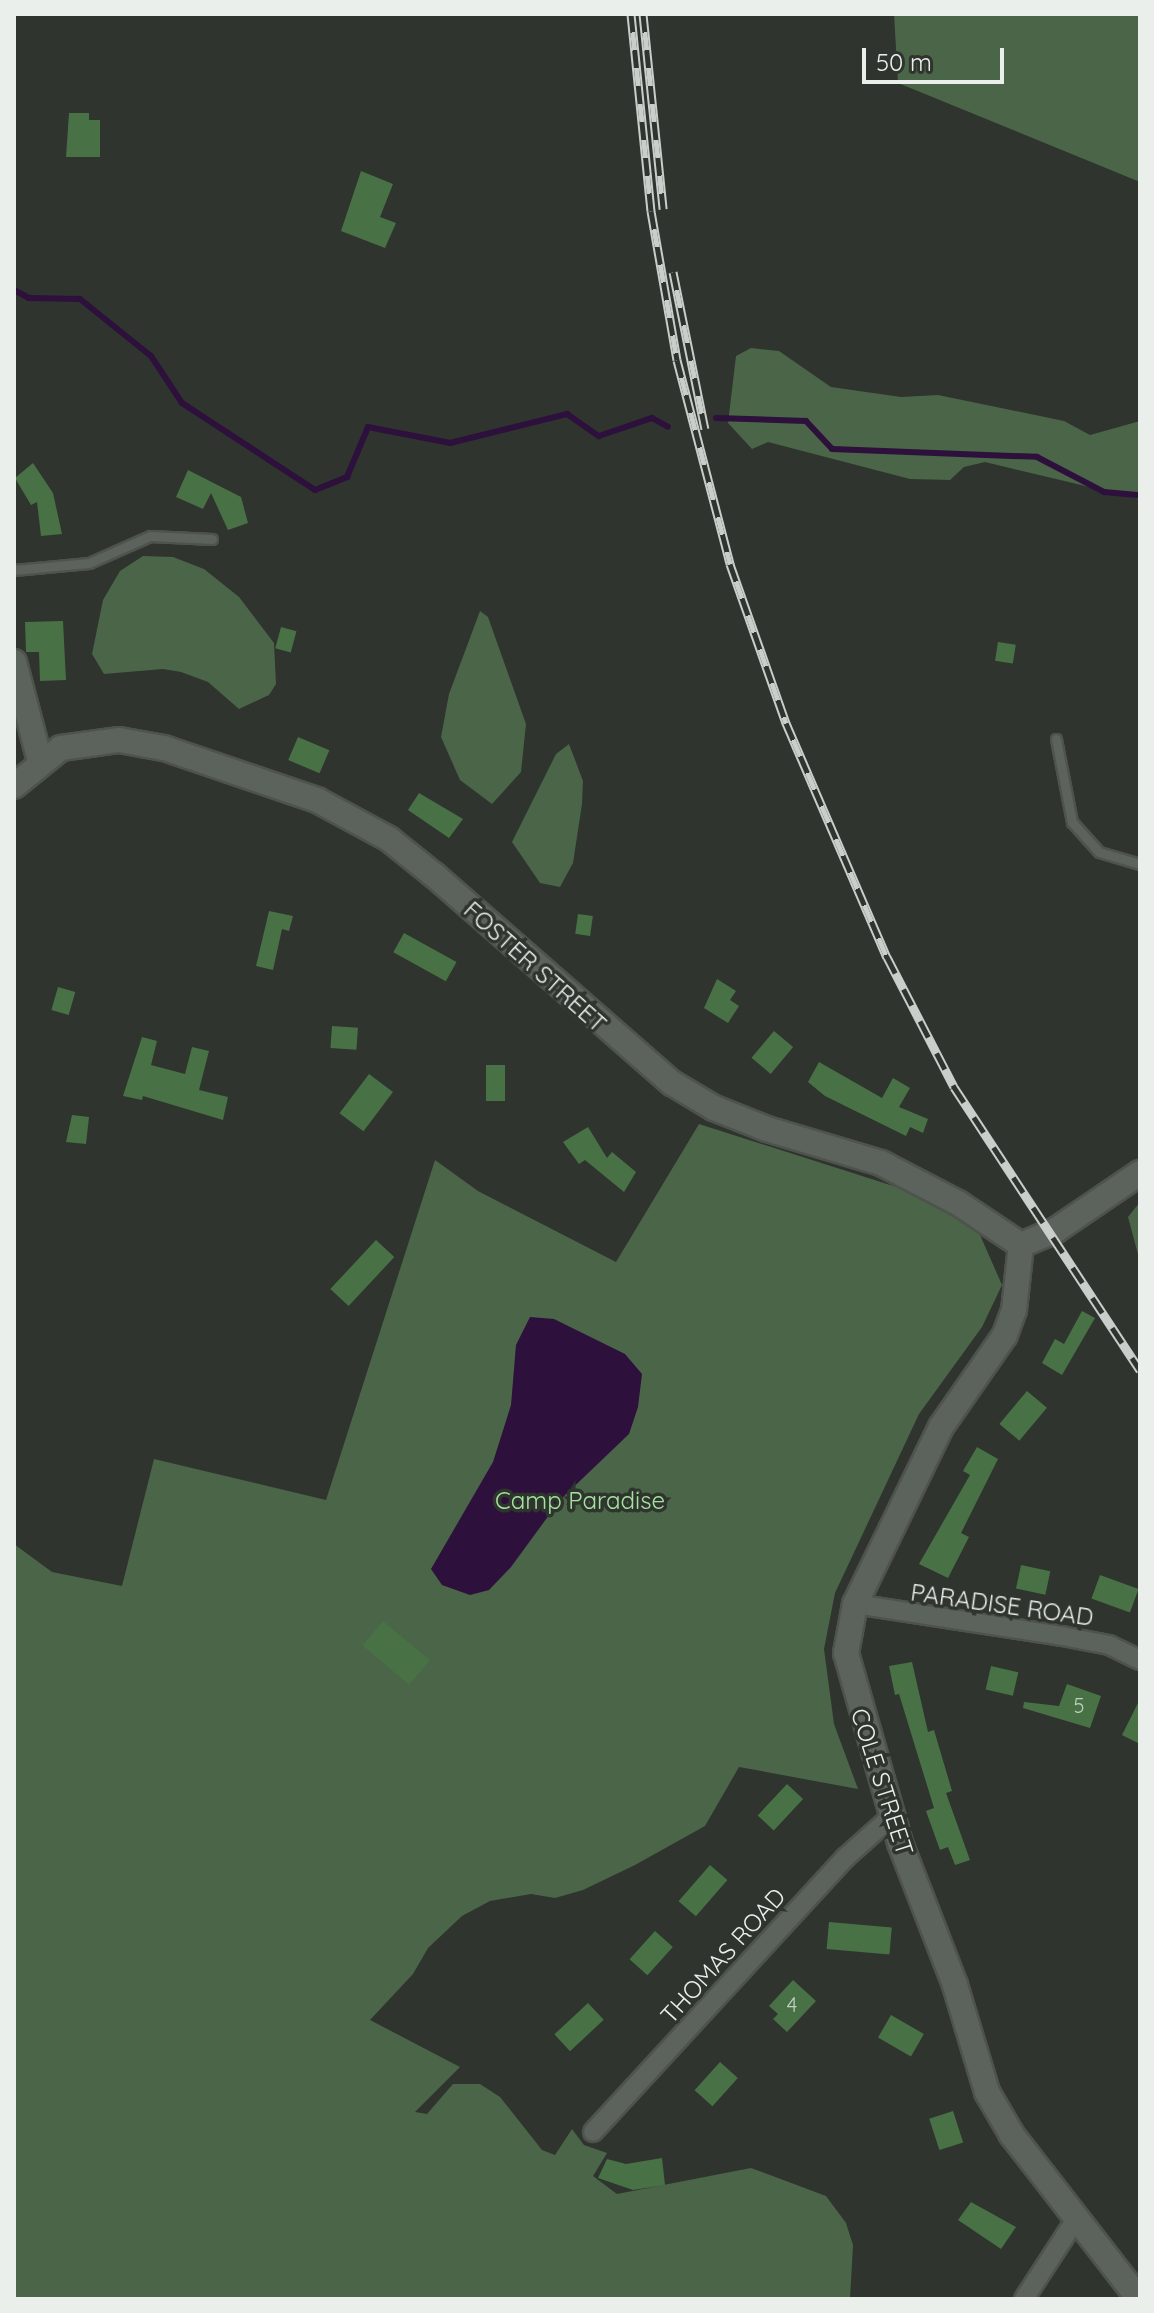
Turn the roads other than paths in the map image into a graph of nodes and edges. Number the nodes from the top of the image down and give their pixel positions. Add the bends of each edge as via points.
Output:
1 (212, 539) dead end
2 (14, 570) edge
3 (14, 662) edge
4 (1056, 739) dead end
5 (40, 761) junction
6 (14, 786) edge
7 (1140, 864) edge
8 (1140, 1173) edge
9 (1021, 1245) junction
10 (855, 1604) junction
11 (1140, 1660) edge
12 (892, 1816) junction
13 (593, 2132) dead end
14 (1076, 2219) junction
15 (1024, 2299) edge
16 (1139, 2299) edge

1 - 2 lane via 150,536 89,563
3 - 5 street
4 - 7 lane via 1072,822 1099,852
5 - 6 street
5 - 9 street, FOSTER STREET via 61,748 119,740 177,752 317,800 389,839 672,1083 767,1129 881,1163 958,1203
8 - 9 street via 1056,1230
9 - 10 street, COLE STREET via 1014,1310 1005,1335 941,1427
10 - 11 street, PARADISE ROAD via 1109,1645
10 - 12 street, COLE STREET via 846,1653
12 - 13 street, THOMAS ROAD via 845,1858
12 - 14 street, COLE STREET via 955,1985 987,2092 1012,2135
14 - 15 street
14 - 16 street, COLE STREET

